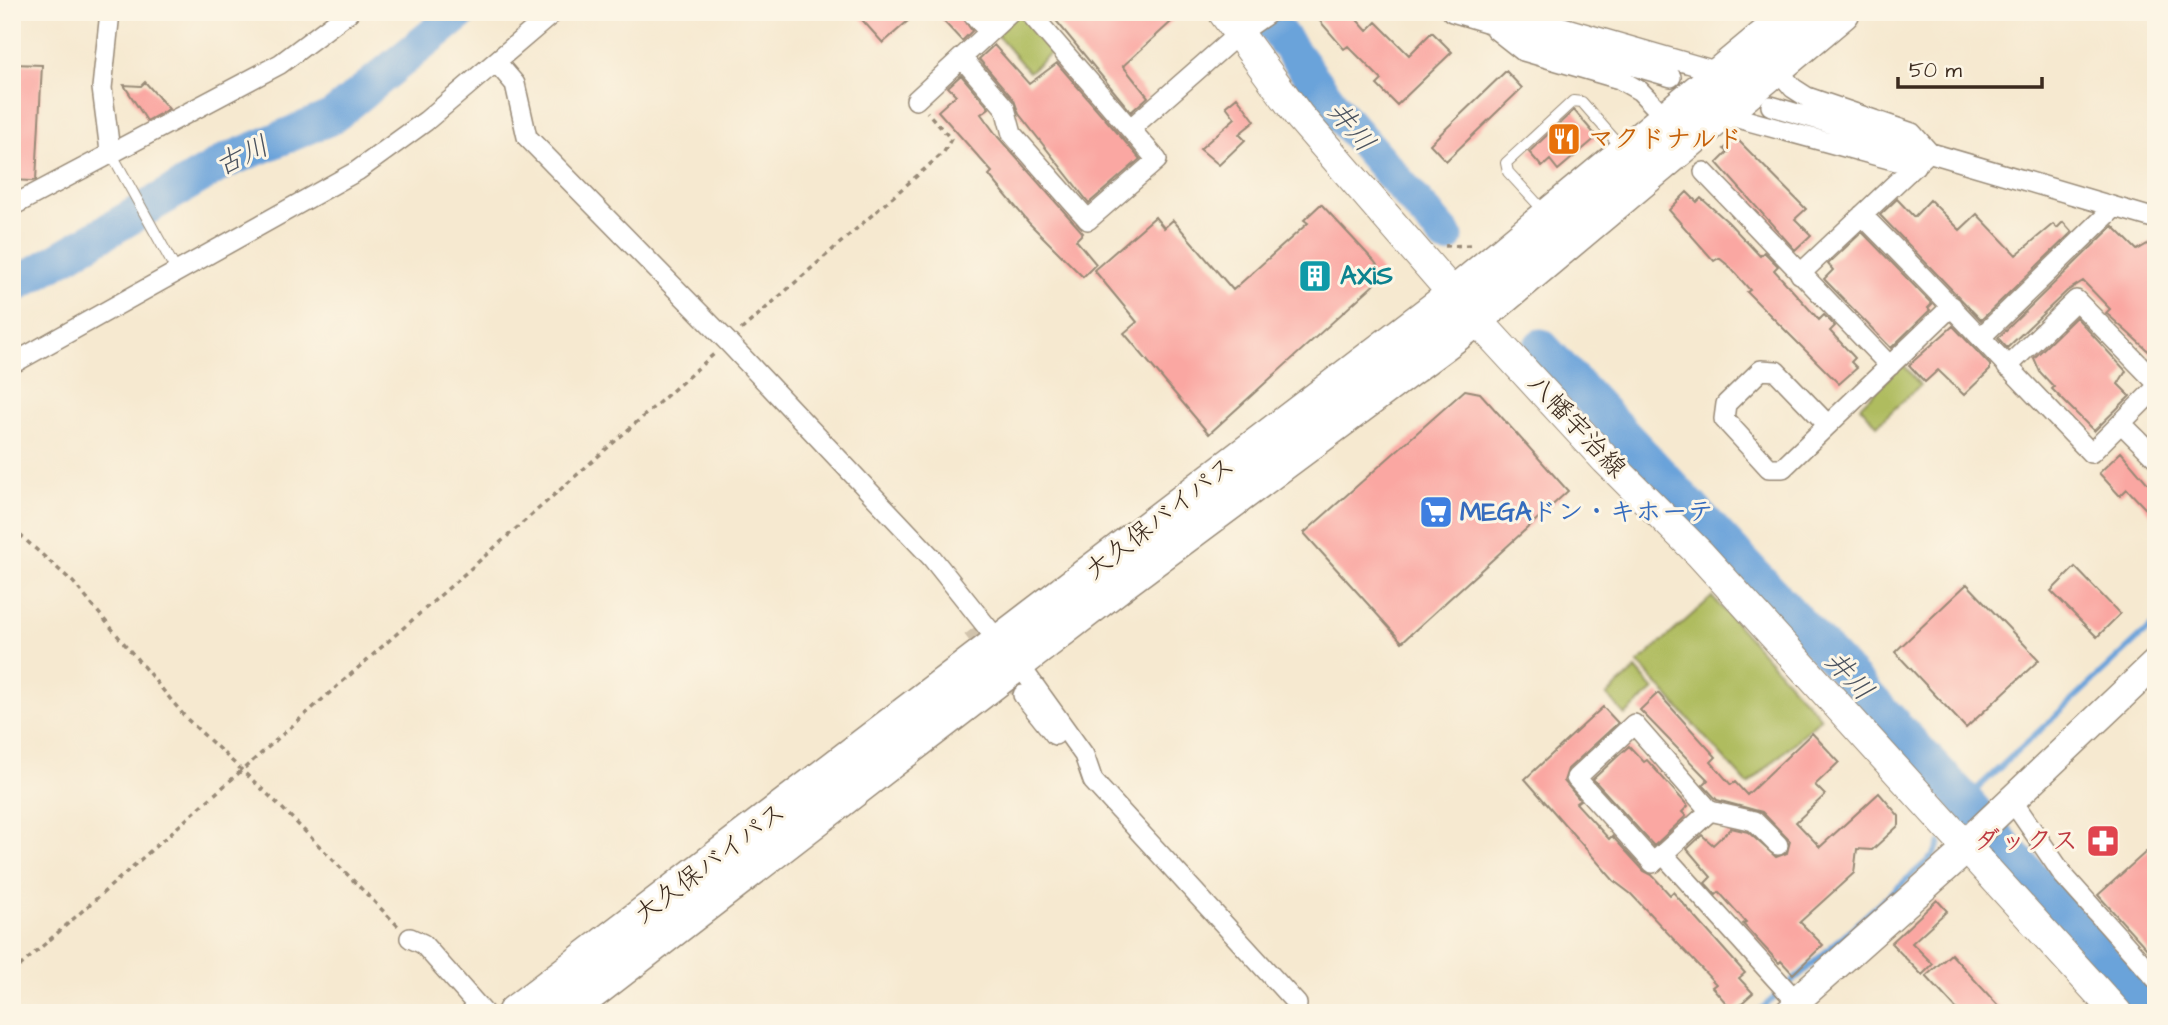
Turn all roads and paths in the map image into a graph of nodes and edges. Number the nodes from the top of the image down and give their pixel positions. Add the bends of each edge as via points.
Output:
1 (110, 12) edge
2 (349, 12) edge
3 (554, 12) edge
4 (971, 12) edge
5 (1011, 12) edge
6 (1029, 12) edge
7 (1270, 12) edge
8 (1452, 12) edge
9 (1795, 12) edge
10 (1842, 12) edge
11 (1488, 23) junction
12 (1236, 25) edge
13 (989, 32) junction
14 (961, 58) junction
15 (497, 63) junction
16 (1776, 68) junction
17 (1722, 73) junction
18 (1671, 76) dead end
19 (916, 100) joint
20 (1771, 106) dead end
21 (1723, 114) junction
22 (1667, 119) junction
23 (1130, 129) junction
24 (1929, 152) junction
25 (1626, 153) junction
26 (114, 158) junction
27 (1915, 166) junction
28 (1704, 173) dead end
29 (12, 206) edge
30 (2115, 207) junction
31 (1862, 215) junction
32 (1549, 217) junction
33 (2156, 219) edge
34 (1474, 245) dead end
35 (1438, 246) dead end
36 (176, 270) junction
37 (1800, 274) junction
38 (1952, 306) junction
39 (1465, 307) junction
40 (1982, 336) junction
41 (728, 342) junction
42 (12, 364) edge
43 (1890, 366) junction
44 (2007, 367) junction
45 (2156, 382) edge
46 (2156, 388) edge
47 (2121, 423) junction
48 (1828, 425) junction
49 (2156, 458) edge
50 (12, 528) edge
51 (914, 543) junction
52 (1003, 657) junction
53 (2156, 663) edge
54 (242, 770) junction
55 (1093, 781) junction
56 (2008, 803) junction
57 (1710, 811) junction
58 (1972, 841) junction
59 (1778, 845) dead end
60 (1663, 854) junction
61 (410, 938) junction
62 (12, 973) edge
63 (2156, 979) edge
64 (1788, 1002) edge
65 (467, 1013) edge
66 (484, 1013) edge
67 (515, 1013) edge
68 (564, 1013) edge
69 (1296, 1013) edge
70 (2117, 1013) edge

1 - 26 street via 102,88
2 - 26 street via 280,64
3 - 15 street
4 - 13 street
5 - 13 street
6 - 23 street
7 - 12 street
8 - 11 street
9 - 17 highway, 大久保バイパス
10 - 16 highway, 大久保バイパス
11 - 17 street via 1535,19
11 - 18 street
11 - 22 street via 1523,51 1619,79
12 - 23 street
12 - 39 main road, 八幡宇治線 via 1299,116
13 - 14 street
14 - 19 street
14 - 23 street via 1006,108 1012,134 1088,220 1157,160
15 - 36 street via 357,171
15 - 41 street via 515,84 527,137
16 - 21 highway, 大久保バイパス
16 - 24 street via 1807,97 1912,133
17 - 22 highway, 大久保バイパス
19 - 41 path via 951,139 944,152
20 - 24 street
21 - 27 street
21 - 39 highway, 大久保バイパス
22 - 25 highway, 大久保バイパス
24 - 27 street
24 - 30 street
25 - 32 highway, 大久保バイパス
25 - 32 lane via 1586,105 1573,101 1505,165
26 - 29 street
26 - 36 lane
27 - 31 street
28 - 37 street
30 - 33 street
30 - 40 street
31 - 37 street
31 - 38 street
32 - 39 highway, 大久保バイパス
34 - 35 path
36 - 42 street
37 - 43 street
38 - 40 street
38 - 43 street
39 - 52 highway, 大久保バイパス
39 - 58 main road, 八幡宇治線
40 - 44 street
41 - 51 street
41 - 54 path
43 - 48 street
44 - 45 street via 2076,300
44 - 47 street via 2091,453
46 - 47 street
47 - 49 street
48 - 48 street via 1783,468 1769,468 1724,419 1726,404 1761,370 1776,371
50 - 54 path via 73,582 187,719
51 - 52 street via 932,558
51 - 52 street via 916,556
52 - 55 street
52 - 55 street via 1084,755
52 - 67 highway, 大久保バイパス
52 - 68 highway, 大久保バイパス
53 - 56 street
54 - 61 path
54 - 62 path
55 - 69 street via 1297,1004
56 - 58 street
56 - 63 street via 2064,876
57 - 59 street via 1754,821
57 - 60 street
57 - 60 street via 1634,724 1576,778 1653,863
58 - 64 street
58 - 70 main road, 八幡宇治線
60 - 64 street via 1772,975
61 - 65 street via 417,953
61 - 66 street via 423,944

